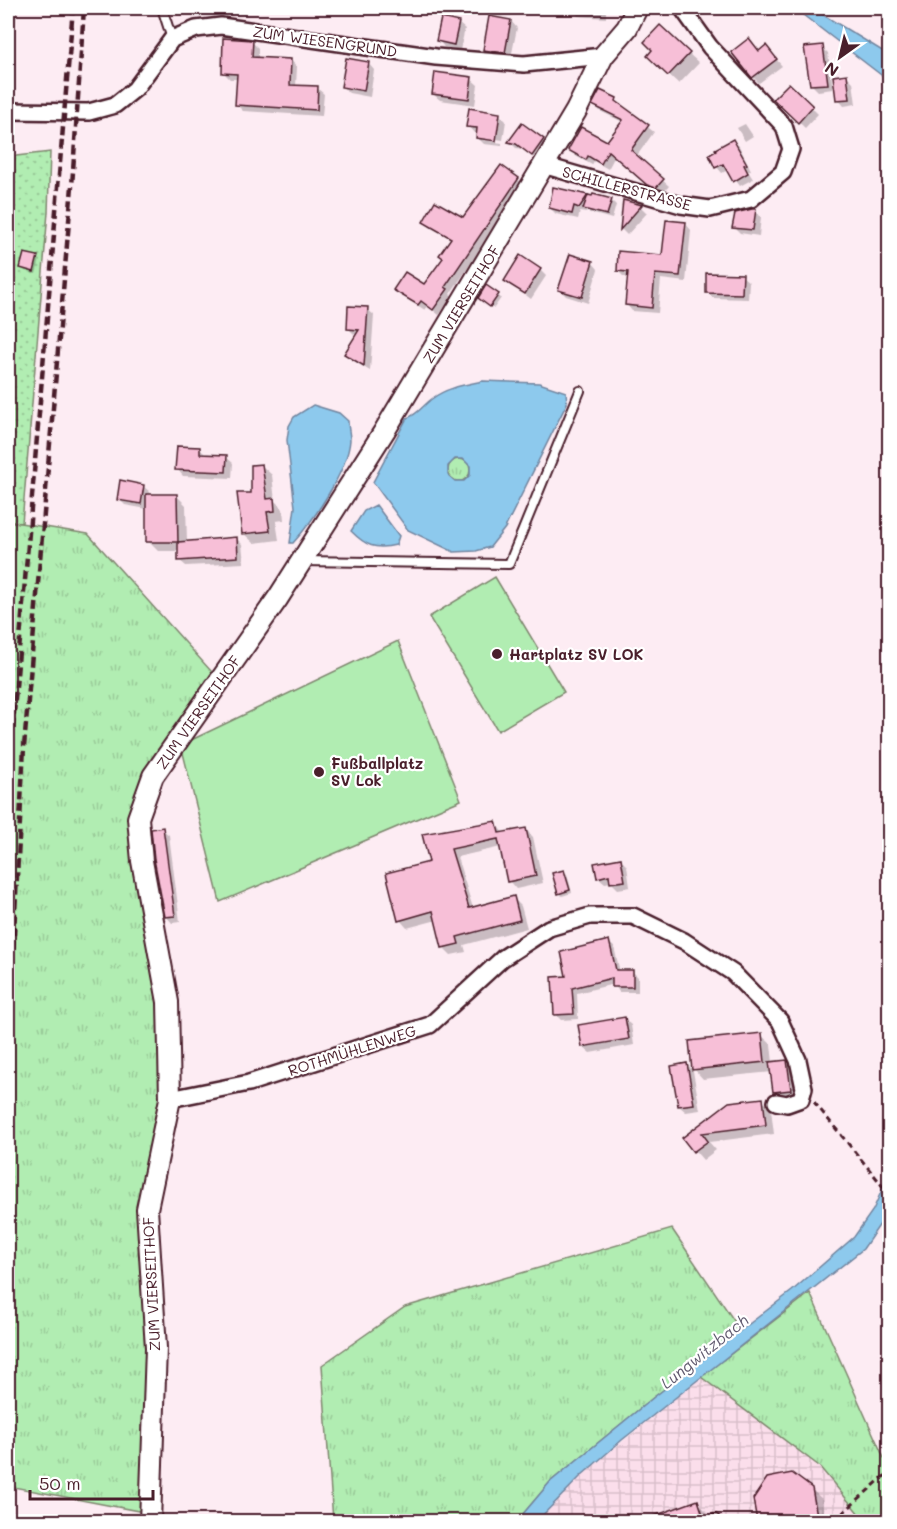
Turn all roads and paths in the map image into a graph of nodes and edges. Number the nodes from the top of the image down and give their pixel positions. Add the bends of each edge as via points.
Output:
1 (162, 8) edge
2 (637, 8) edge
3 (682, 8) edge
4 (172, 39) junction
5 (603, 56) junction
6 (8, 111) edge
7 (543, 165) junction
8 (580, 391) dead end
9 (301, 561) junction
10 (802, 1096) junction
11 (170, 1100) junction
12 (776, 1102) dead end
13 (890, 1197) edge
14 (890, 1474) edge
15 (842, 1514) dead end
16 (150, 1521) edge

1 - 4 lane
2 - 5 street, ZUM VIERSEITHOF via 627,28
3 - 7 street, SCHILLERSTRASSE via 710,47 784,126 791,149 783,172 751,199 710,209 681,205
4 - 5 street, ZUM WIESENGRUND via 196,29 221,26 447,58 524,64
4 - 6 street via 135,89 115,105 89,112
5 - 7 street, ZUM VIERSEITHOF
7 - 9 street, ZUM VIERSEITHOF via 391,420
8 - 9 lane via 509,564
9 - 11 street, ZUM VIERSEITHOF via 153,776 138,818 168,1002
10 - 11 street, ROTHMÜHLENWEG via 798,1060 780,1021 733,973 684,941 633,916 591,916 549,928 503,958 430,1025 249,1083
10 - 12 street via 787,1104
10 - 13 path via 820,1108
11 - 16 street, ZUM VIERSEITHOF via 147,1209 156,1348
14 - 15 path

